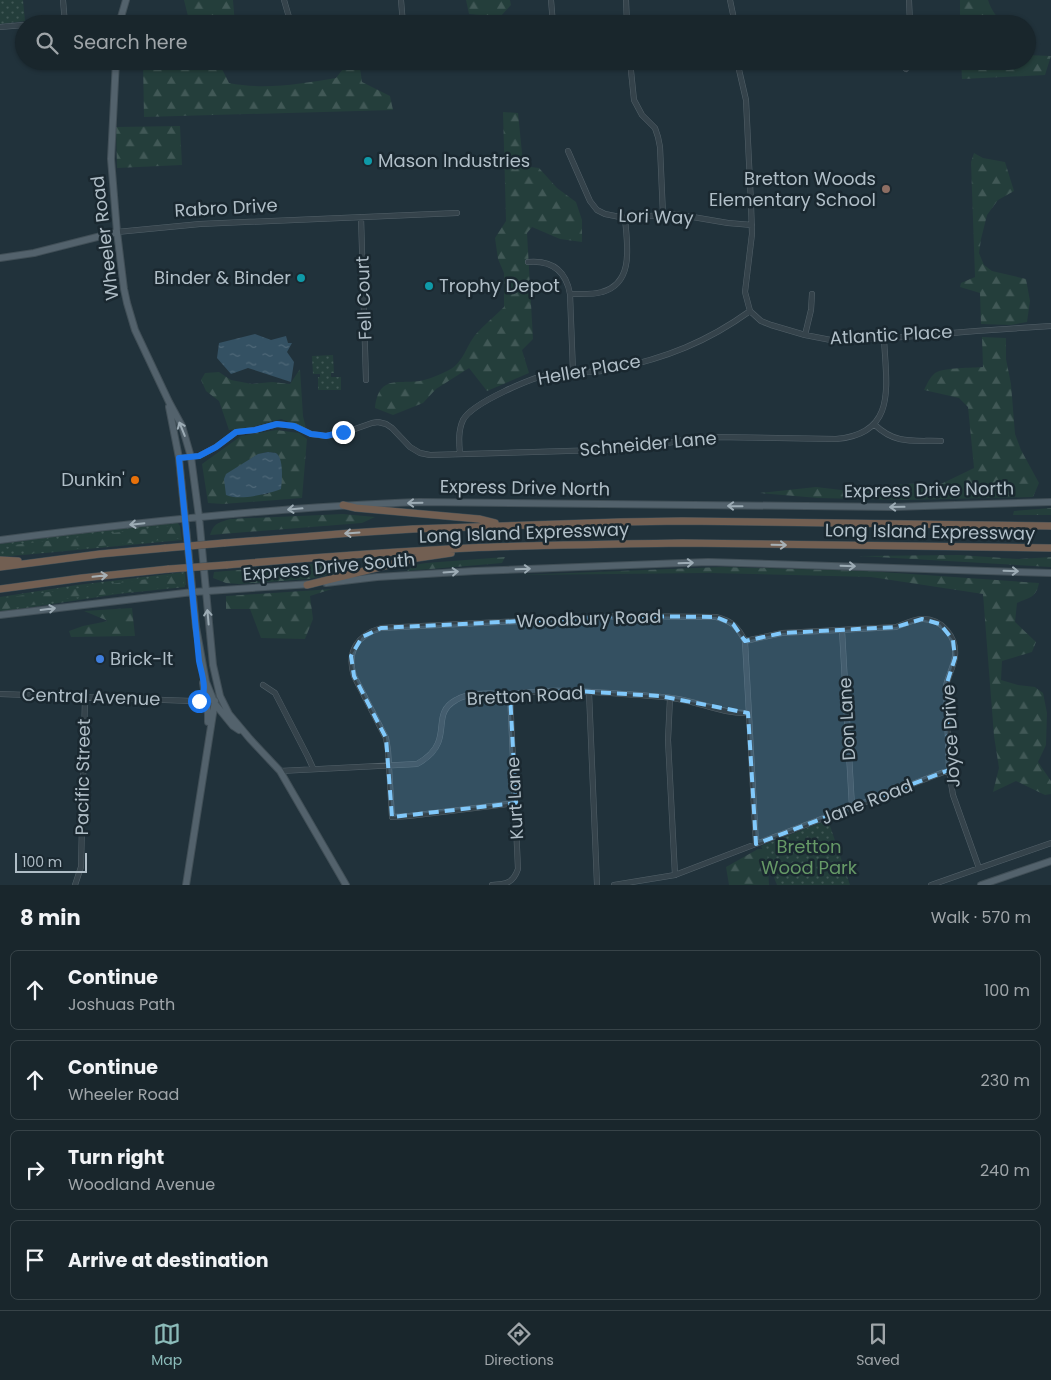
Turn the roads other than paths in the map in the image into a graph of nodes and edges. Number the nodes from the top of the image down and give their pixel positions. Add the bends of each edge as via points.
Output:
1 (63, 0) edge
2 (126, 0) edge
3 (284, 0) edge
4 (400, 0) edge
5 (551, 0) edge
6 (626, 0) edge
7 (730, 0) edge
8 (909, 0) edge
9 (64, 15) edge
10 (122, 15) edge
11 (289, 15) edge
12 (402, 15) edge
13 (552, 15) edge
14 (627, 15) edge
15 (733, 15) edge
16 (910, 15) edge
17 (15, 25) edge
18 (0, 27) edge
19 (116, 70) edge
20 (631, 70) edge
21 (739, 70) edge
22 (568, 151) dead end
23 (457, 213) dead end
24 (663, 215) junction
25 (361, 216) junction
26 (625, 218) junction
27 (752, 225) junction
28 (117, 232) junction
29 (0, 258) edge
30 (528, 262) dead end
31 (570, 294) junction
32 (812, 294) dead end
33 (750, 311) junction
34 (1051, 326) edge
35 (805, 335) junction
36 (884, 338) junction
37 (573, 372) junction
38 (366, 380) dead end
39 (168, 402) junction
40 (875, 425) junction
41 (941, 440) dead end
42 (460, 454) junction
43 (191, 457) junction
44 (179, 458) junction
45 (1051, 502) edge
46 (343, 505) junction
47 (199, 517) junction
48 (186, 518) junction
49 (506, 525) junction
50 (1051, 526) edge
51 (0, 540) edge
52 (468, 548) junction
53 (1051, 548) edge
54 (0, 560) edge
55 (31, 562) junction
56 (0, 567) edge
57 (1051, 573) edge
58 (307, 585) junction
59 (0, 590) edge
60 (193, 592) junction
61 (205, 592) junction
62 (0, 615) edge
63 (196, 627) junction
64 (842, 630) junction
65 (745, 641) junction
66 (213, 665) junction
67 (263, 685) dead end
68 (204, 689) junction
69 (589, 692) junction
70 (0, 694) edge
71 (510, 694) junction
72 (85, 697) junction
73 (670, 698) junction
74 (215, 704) junction
75 (748, 713) junction
76 (226, 717) junction
77 (211, 726) junction
78 (250, 739) junction
79 (207, 746) junction
80 (389, 765) junction
81 (313, 768) junction
82 (949, 770) junction
83 (280, 771) junction
84 (516, 802) junction
85 (852, 807) junction
86 (1051, 843) edge
87 (756, 844) junction
88 (1051, 861) edge
89 (979, 868) junction
90 (675, 875) junction
91 (75, 885) edge
92 (186, 885) edge
93 (346, 885) edge
94 (492, 885) edge
95 (597, 885) edge
96 (614, 885) edge
97 (931, 885) edge
98 (981, 885) edge

1 - 9 street
2 - 10 main road
3 - 11 street
4 - 12 street
5 - 13 street
6 - 14 street
7 - 15 street
8 - 16 street
17 - 18 street
19 - 28 main road, Wheeler Road via 111,159
20 - 24 street via 637,108 658,136
21 - 27 street via 746,100
22 - 26 street, Lori Way via 597,210
23 - 25 street, Rabro Drive
24 - 26 street, Lori Way
24 - 27 street, Lori Way via 686,215
25 - 28 street, Rabro Drive via 200,224
25 - 38 street, Fell Court
26 - 31 street via 628,260 620,281 601,293
27 - 33 street via 745,292
28 - 29 main road, Rabro Drive
28 - 39 main road, Wheeler Road via 127,303 135,330
30 - 31 street via 545,263 558,270 568,284
31 - 37 street
32 - 35 street
33 - 35 street, Atlantic Place via 771,325
33 - 37 street, Heller Place via 688,348 614,369
34 - 36 street, Atlantic Place
35 - 36 street, Atlantic Place via 836,341
36 - 40 street via 886,397
37 - 42 street, Heller Place via 550,374 525,382 471,411 461,427
43 -> 39 main road, Wheeler Road via 182,426
39 - 44 main road, Wheeler Road
40 - 41 street via 889,437 899,440
40 - 42 street, Schneider Lane via 850,438 836,439 713,437 633,449
42 - 43 street, Schneider Lane via 420,453 410,448 392,428 378,422 326,436 277,424 236,432 216,447
43 - 44 street
43 - 47 main road, Wheeler Road
44 - 48 main road, Wheeler Road
45 -> 46 main road, Express Drive North via 893,507 419,502
46 -> 47 main road, Express Drive North
46 - 49 highway via 479,519
47 - 48 main road, Express Drive North
47 - 61 main road, Wheeler Road
48 -> 51 main road, Express Drive North
48 - 60 main road, Wheeler Road
49 - 50 highway, Long Island Expressway via 682,521
49 -> 55 highway, Long Island Expressway, bridge via 351,532
52 -> 53 highway, Long Island Expressway via 672,543
52 - 58 highway
59 -> 52 highway, Long Island Expressway, bridge via 169,569
54 - 55 highway
55 - 56 highway, Long Island Expressway
58 -> 57 main road, Express Drive South via 475,570 708,562
58 - 61 main road, Express Drive South
60 - 61 main road, Express Drive South
62 -> 60 main road, Express Drive South
60 - 63 main road, Wheeler Road
66 -> 61 main road, Wheeler Road
63 - 68 main road
63 - 74 main road, Wheeler Road via 206,682
64 - 65 street, Joyce Drive via 782,634
64 - 82 street, Joyce Drive via 896,627 922,619 940,624 948,631 955,649 946,686
64 - 85 street, Don Lane
65 - 75 street
65 - 80 street, Woodbury Road via 733,624 716,617 622,616 371,631 355,647 352,668 386,738
66 - 74 main road
66 - 78 main road, Wheeler Road via 220,696 229,714
67 - 81 street via 275,693
68 - 72 street, Central Avenue via 199,701
68 - 79 main road via 208,714
69 - 71 street, Bretton Road
69 - 73 street, Bretton Road
69 - 95 street
70 - 72 street, Central Avenue
71 - 80 street, Bretton Road via 483,694 456,700 443,714 438,743 426,759 417,764
71 - 84 street, Kurt Lane
72 - 91 street, Pacific Street via 81,867
73 - 75 street, Bretton Road via 728,712
73 - 90 street via 669,760
74 - 76 main road, Wheeler Road
74 - 77 main road
75 - 87 street
76 - 77 main road via 217,718
76 - 78 main road, Wheeler Road
77 - 79 main road
78 - 83 main road, Wheeler Road
79 - 92 main road
80 - 81 street, Bretton Road
80 - 84 street, Woodbury Road via 392,817
81 - 83 street, Bretton Road
82 - 85 street, Jane Road
82 - 89 street, Joyce Drive via 954,795
83 - 93 main road, Wheeler Road
84 - 94 street, Kurt Lane via 516,877 510,882
85 - 87 street, Jane Road
86 - 89 street
87 - 90 street, Jane Road
88 - 98 main road
89 - 97 street
90 - 96 street, Jane Road

